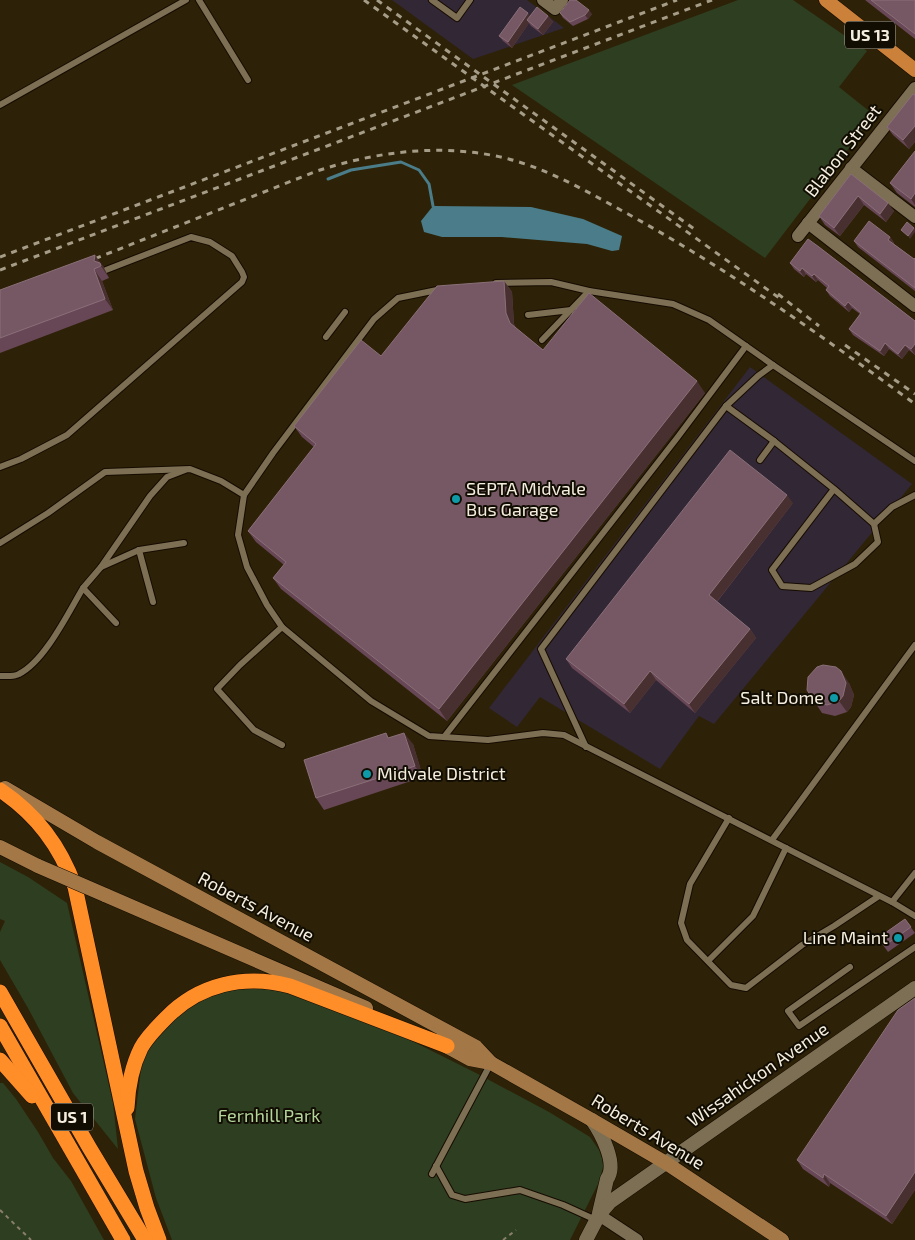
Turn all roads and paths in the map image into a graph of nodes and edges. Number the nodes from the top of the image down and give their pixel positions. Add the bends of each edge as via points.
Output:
1 (186, 0) edge
2 (199, 0) edge
3 (432, 0) edge
4 (470, 0) edge
5 (543, 0) edge
6 (826, 0) edge
7 (559, 5) edge
8 (915, 70) edge
9 (248, 80) dead end
10 (915, 88) edge
11 (0, 105) edge
12 (852, 168) junction
13 (915, 217) edge
14 (808, 223) junction
15 (798, 236) dead end
16 (106, 270) dead end
17 (490, 284) edge
18 (451, 288) edge
19 (589, 291) junction
20 (915, 306) edge
21 (571, 310) junction
22 (346, 312) dead end
23 (528, 315) dead end
24 (326, 337) dead end
25 (542, 340) dead end
26 (746, 346) junction
27 (773, 365) junction
28 (726, 406) junction
29 (774, 441) junction
30 (760, 460) dead end
31 (915, 461) edge
32 (0, 467) edge
33 (190, 469) junction
34 (834, 489) junction
35 (244, 494) junction
36 (915, 495) edge
37 (874, 524) junction
38 (0, 543) edge
39 (184, 543) dead end
40 (139, 550) junction
41 (101, 567) junction
42 (83, 588) junction
43 (153, 602) dead end
44 (116, 624) dead end
45 (282, 627) junction
46 (915, 645) edge
47 (0, 676) edge
48 (444, 737) junction
49 (282, 745) dead end
50 (586, 747) junction
51 (0, 786) edge
52 (0, 790) edge
53 (729, 818) junction
54 (772, 840) junction
55 (0, 847) edge
56 (786, 848) junction
57 (915, 872) edge
58 (879, 896) junction
59 (892, 902) junction
60 (915, 916) edge
61 (915, 946) edge
62 (708, 961) junction
63 (850, 967) dead end
64 (915, 988) edge
65 (0, 992) edge
66 (0, 1026) edge
67 (447, 1046) junction
68 (0, 1060) edge
69 (491, 1064) junction
70 (592, 1120) junction
71 (127, 1132) junction
72 (62, 1133) junction
73 (666, 1163) junction
74 (436, 1166) junction
75 (432, 1174) dead end
76 (0, 1210) edge
77 (597, 1217) junction
78 (516, 1230) dead end
79 (31, 1240) edge
80 (123, 1240) edge
81 (145, 1240) edge
82 (159, 1240) edge
83 (503, 1240) edge
84 (586, 1240) edge
85 (637, 1240) edge
86 (782, 1240) edge

1 - 11 lane
2 - 9 lane
3 - 4 lane via 457,18
5 - 7 street
6 - 8 main road, US 13
10 - 12 street, Blabon Street
12 - 13 street
12 - 14 street, Blabon Street
14 - 15 street, Blabon Street
14 - 20 street
16 - 32 lane via 191,237 210,242 232,256 244,277 67,435
17 - 19 lane via 551,282
18 - 35 lane via 398,298 374,319
19 - 21 lane
19 - 26 lane via 674,304 709,320
21 - 23 lane
21 - 25 lane
22 - 24 lane
26 - 27 lane
26 - 48 lane
27 - 28 lane
27 - 31 lane
28 - 29 lane
28 - 50 lane via 541,649
29 - 30 lane
29 - 34 lane
33 - 35 lane
33 - 38 lane via 105,472
33 - 41 lane via 167,477
34 - 37 lane
34 - 37 lane via 772,570 782,586 811,588 855,564 878,542
35 - 45 lane via 238,534 247,567
36 - 37 lane via 892,507
39 - 40 lane
40 - 41 lane
40 - 43 lane
41 - 42 lane
42 - 44 lane
42 - 47 lane via 36,662 18,676
45 - 48 lane via 372,701 429,736
45 - 49 lane via 217,689 254,730
46 - 54 lane
48 - 50 lane via 488,740 543,733 564,735
50 - 53 lane
51 - 69 main road, Roberts Avenue via 476,1047
52 - 71 highway via 44,829 63,858 72,880
53 - 54 lane
53 - 62 lane via 690,884 681,923 687,940
54 - 56 lane
55 - 67 main road, Roberts Avenue, bridge via 400,1022
56 - 58 lane
56 - 62 lane via 753,916
57 - 59 lane
58 - 59 lane
58 - 62 lane via 802,945 746,988 731,985
59 - 60 lane
61 - 63 lane via 799,1026 788,1010
64 - 73 street, Wissahickon Avenue
65 - 81 highway, US 1
66 - 72 highway, US 1
67 - 69 main road, Roberts Avenue via 470,1059
67 - 71 highway via 276,983 249,980 222,984 187,1000 147,1039 131,1076
68 - 72 highway
69 - 70 main road, Roberts Avenue
69 - 74 lane
70 - 73 main road, Roberts Avenue
70 - 77 street via 605,1143 610,1165
71 - 82 highway via 141,1190
72 - 80 highway, US 1
73 - 77 street, Wissahickon Avenue via 610,1202
73 - 86 main road, Roberts Avenue
74 - 75 lane
74 - 77 lane via 452,1195 465,1199 520,1190
76 - 79 path
77 - 84 street, Wissahickon Avenue
77 - 85 street
78 - 83 path

